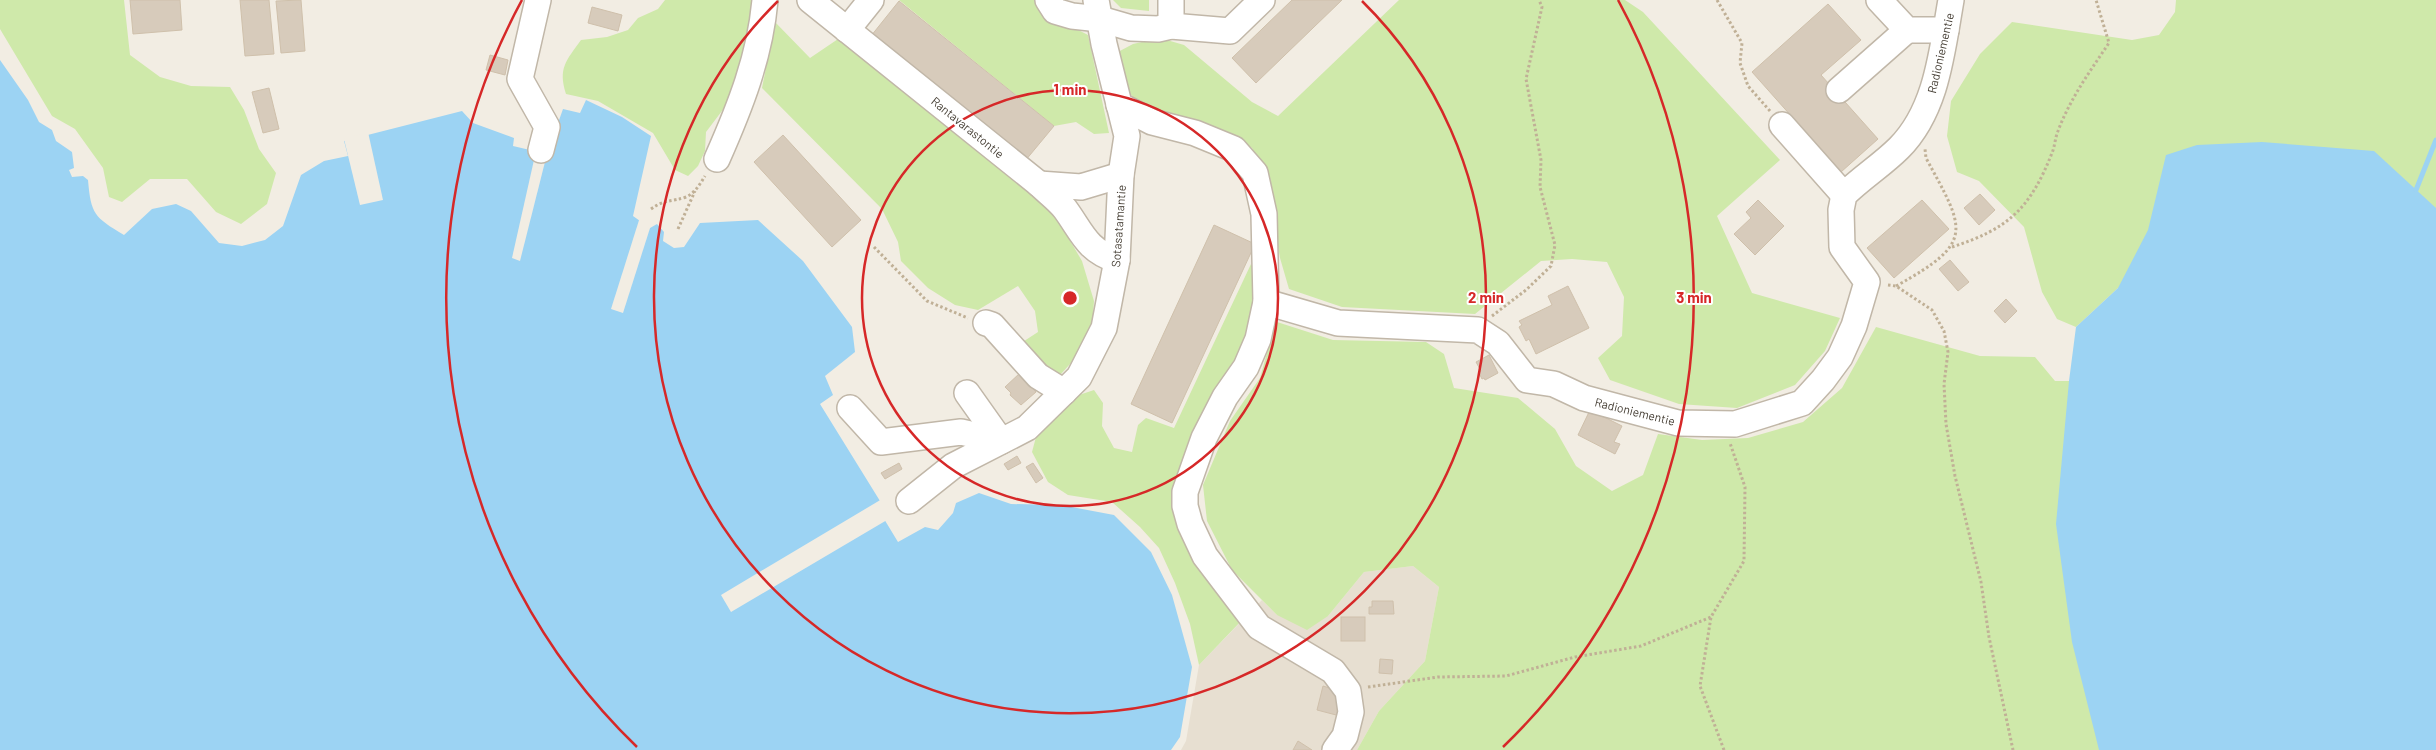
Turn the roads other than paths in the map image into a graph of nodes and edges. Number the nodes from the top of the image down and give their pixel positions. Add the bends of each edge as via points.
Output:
1 (538, 0) edge
2 (765, 0) edge
3 (810, 0) edge
4 (871, 0) edge
5 (1048, 0) edge
6 (1171, 0) edge
7 (1262, 0) edge
8 (1879, 0) edge
9 (1951, 0) edge
10 (1098, 9) edge
11 (1171, 26) junction
12 (847, 30) junction
13 (1907, 30) junction
14 (1946, 30) junction
15 (1839, 90) dead end
16 (1119, 105) junction
17 (1782, 125) road end
18 (541, 150) dead end
19 (718, 159) road end
20 (1121, 174) junction
21 (1039, 184) junction
22 (1844, 196) junction
23 (1117, 260) junction
24 (1266, 302) junction
25 (986, 323) road end
26 (1064, 392) junction
27 (967, 393) dead end
28 (850, 408) dead end
29 (1001, 441) junction
30 (909, 501) dead end
31 (1335, 750) edge

1 - 18 street via 520,79 546,127
2 - 19 street via 753,68
3 - 12 street, Rantavarastontie
4 - 12 street
5 - 10 street via 1055,11 1072,16
6 - 11 street
7 - 11 street via 1230,31
8 - 13 street
9 - 14 street, Radioniementie
10 - 11 street via 1131,28
10 - 16 street, Sotasatamantie
12 - 21 street, Rantavarastontie
13 - 14 street
13 - 15 street
14 - 22 street, Radioniementie via 1938,73 1922,120 1899,148
16 - 20 street, Sotasatamantie via 1127,136
16 - 24 street via 1152,122 1195,132 1234,149 1255,174 1264,214
17 - 22 street
20 - 21 street via 1081,187
20 - 23 street, Sotasatamantie
21 - 23 street, Rantavarastontie via 1064,208 1083,239 1104,256
22 - 24 street, Radioniementie via 1842,247 1867,282 1854,326 1840,357 1802,402 1735,424 1678,423 1584,398 1554,384 1527,380 1498,343 1478,330 1338,323
23 - 26 street, Sotasatamantie via 1104,328 1079,376
24 - 31 street via 1258,339 1246,367 1225,397 1204,438 1185,492 1185,506 1205,556 1259,627 1333,670 1348,691 1351,712 1345,736
25 - 26 street via 992,325 1038,376
26 - 29 street, Sotasatamantie via 1027,428
27 - 29 street
28 - 29 street via 881,442 961,432
29 - 30 street, Sotasatamantie via 953,466

